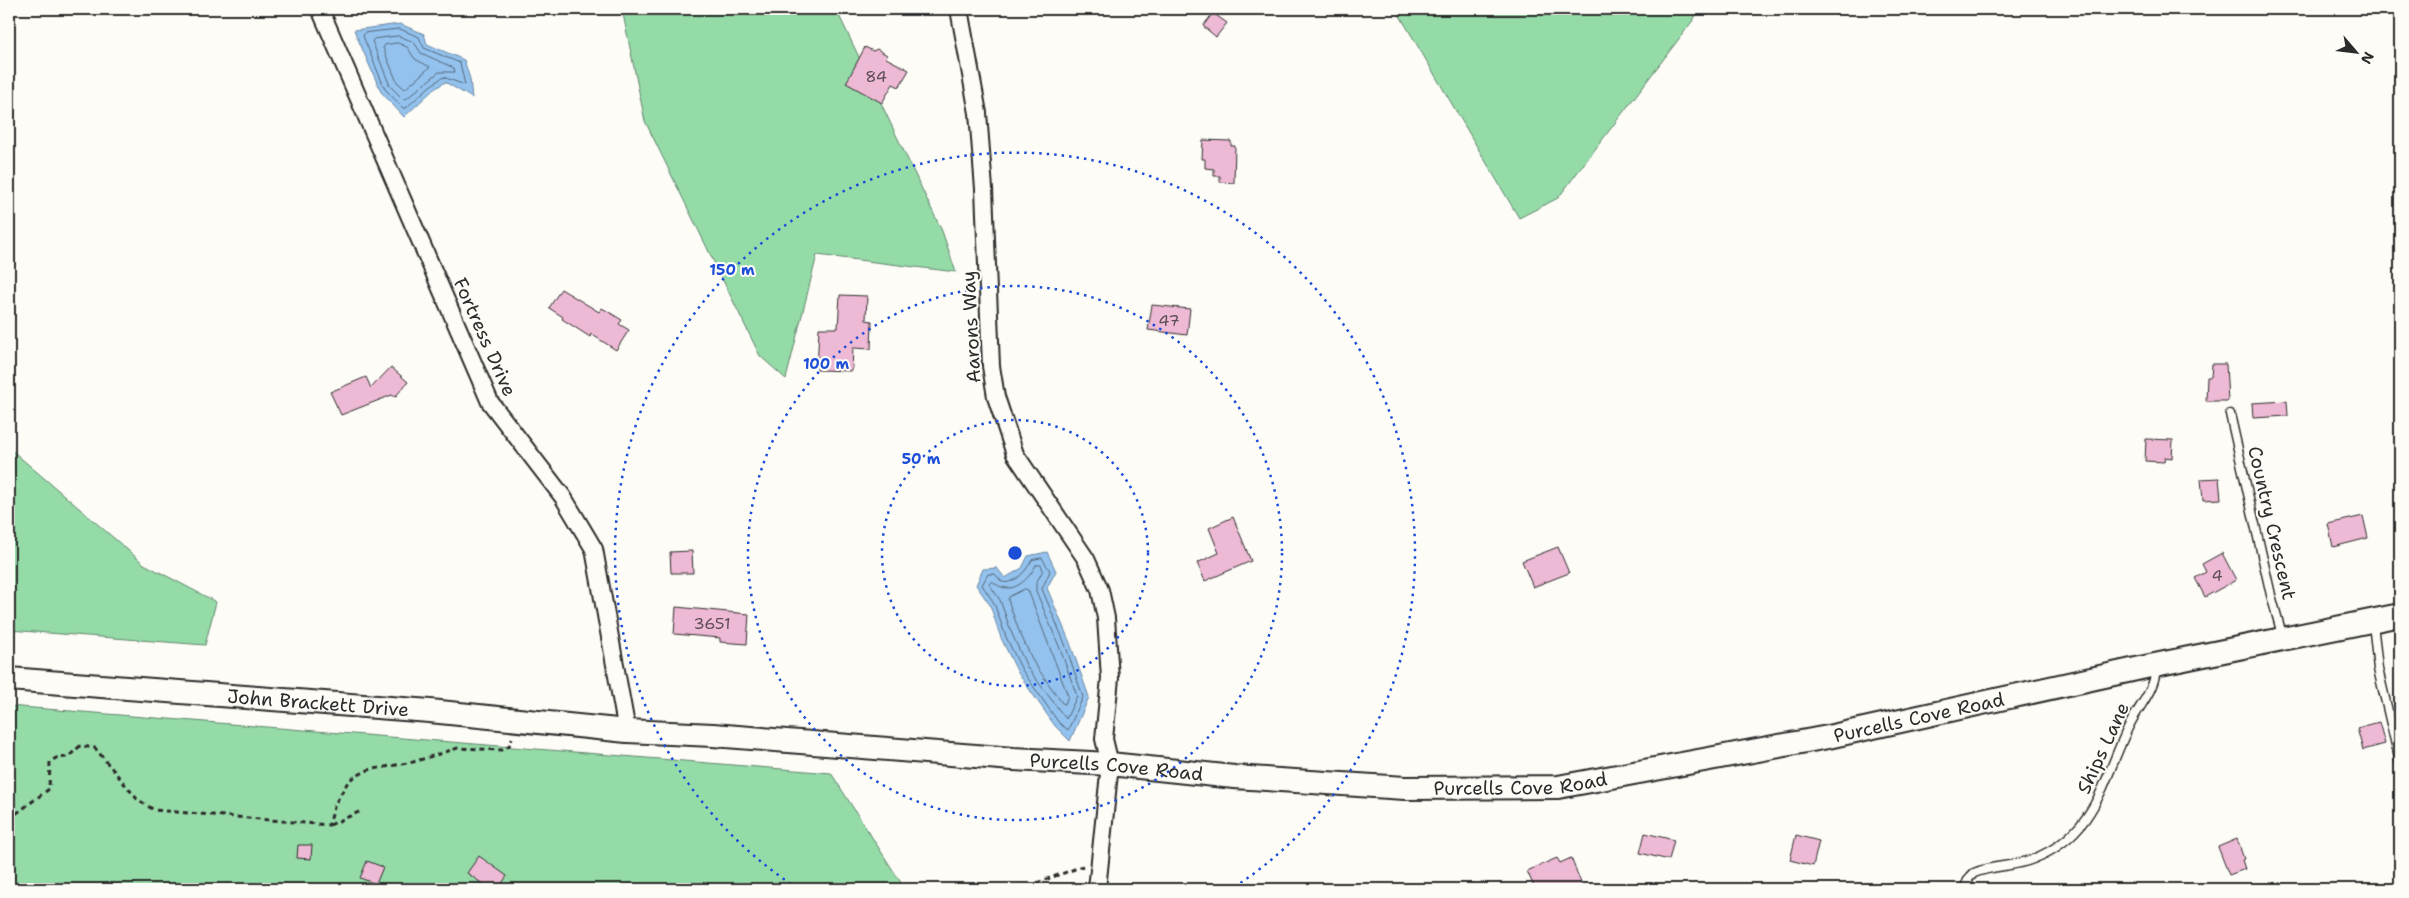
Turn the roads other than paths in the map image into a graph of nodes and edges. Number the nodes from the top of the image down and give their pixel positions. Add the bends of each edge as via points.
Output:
1 (320, 9) edge
2 (959, 9) edge
3 (2230, 414) dead end
4 (2400, 615) edge
5 (2373, 621) junction
6 (2284, 640) junction
7 (2156, 665) junction
8 (9, 679) edge
9 (627, 731) junction
10 (2400, 762) edge
11 (1110, 764) junction
12 (1098, 889) edge
13 (1964, 889) edge

1 - 9 street, Fortress Drive via 490,402 563,496 594,549
2 - 11 street, Aarons Way via 978,113 991,366 996,396 1015,454 1086,559 1100,590 1110,650 1104,739
3 - 6 lane, Country Crescent
4 - 5 main road, Purcells Cove Road
5 - 6 main road, Purcells Cove Road
5 - 10 lane via 2378,669
6 - 7 main road, Purcells Cove Road
7 - 11 main road, Purcells Cove Road via 1828,737 1558,786 1405,788 1234,777
7 - 13 lane, Ships Lane via 2153,685 2128,728 2104,789 2080,825 2058,845 2034,859 1974,873
8 - 9 main road, John Brackett Drive
9 - 11 main road, Purcells Cove Road
11 - 12 street

